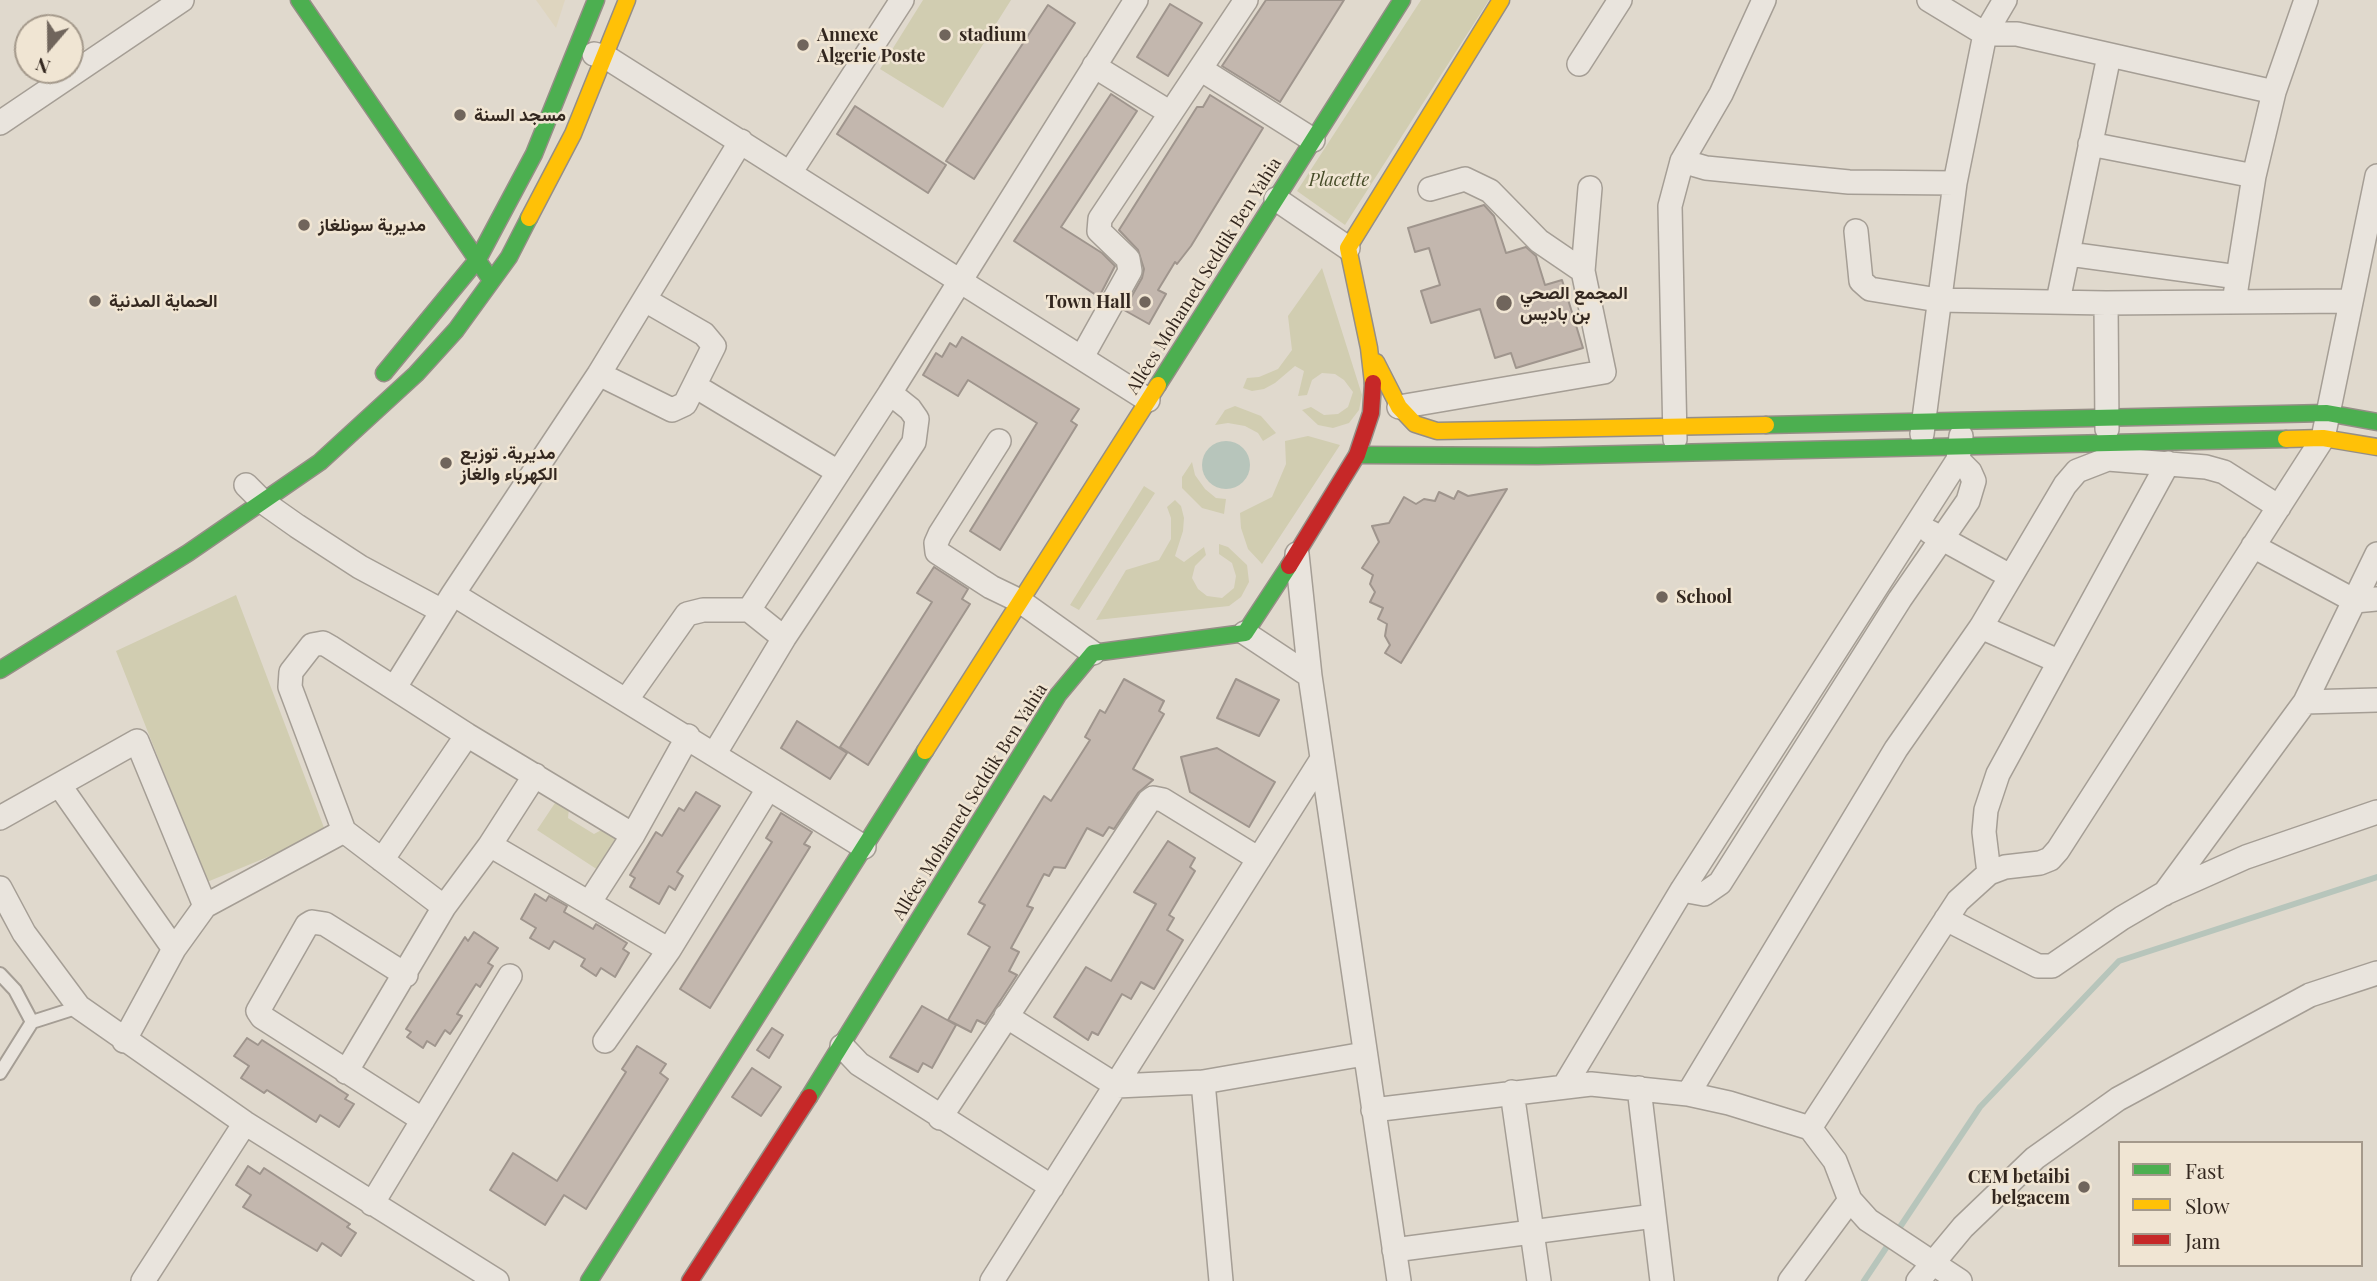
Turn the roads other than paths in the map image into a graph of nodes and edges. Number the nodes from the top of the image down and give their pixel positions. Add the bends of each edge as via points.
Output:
1 (183, 0) edge
2 (299, 0) edge
3 (596, 0) edge
4 (627, 0) edge
5 (902, 0) edge
6 (1136, 0) edge
7 (1402, 0) edge
8 (1501, 0) edge
9 (1620, 0) edge
10 (1765, 0) edge
11 (1929, 0) edge
12 (2306, 0) edge
13 (1238, 3) edge
14 (1994, 4) edge
15 (1985, 34) junction
16 (2017, 34) junction
17 (577, 49) junction
18 (2109, 56) junction
19 (606, 57) junction
20 (1579, 64) dead end
21 (1094, 66) junction
22 (1202, 70) junction
23 (2274, 92) junction
24 (1169, 112) junction
25 (0, 123) edge
26 (741, 141) junction
27 (1313, 141) junction
28 (2090, 145) junction
29 (1682, 161) junction
30 (789, 173) junction
31 (2254, 176) junction
32 (2377, 176) edge
33 (1955, 183) junction
34 (1590, 188) dead end
35 (1430, 189) dead end
36 (1276, 199) junction
37 (1856, 232) dead end
38 (2369, 246) edge
39 (1348, 248) junction
40 (2069, 254) junction
41 (478, 259) junction
42 (1583, 271) junction
43 (2238, 277) junction
44 (959, 280) junction
45 (492, 282) junction
46 (645, 300) junction
47 (1938, 300) junction
48 (2349, 301) junction
49 (2058, 302) junction
50 (2234, 302) junction
51 (2106, 303) junction
52 (1369, 348) junction
53 (1082, 357) junction
54 (599, 374) junction
55 (695, 386) junction
56 (890, 393) junction
57 (1148, 400) junction
58 (370, 401) junction
59 (1399, 407) junction
60 (2327, 413) junction
61 (2107, 416) junction
62 (1924, 419) junction
63 (1963, 419) junction
64 (2377, 422) edge
65 (1676, 425) junction
66 (1804, 425) junction
67 (2323, 438) junction
68 (999, 441) dead end
69 (2106, 443) junction
70 (1920, 447) junction
71 (2377, 447) edge
72 (1801, 450) junction
73 (1674, 453) junction
74 (1959, 453) junction
75 (1357, 455) junction
76 (2168, 463) junction
77 (838, 472) junction
78 (246, 485) dead end
79 (263, 502) junction
80 (2279, 507) junction
81 (1918, 524) junction
82 (1941, 538) junction
83 (2253, 546) junction
84 (1297, 554) junction
85 (2377, 554) edge
86 (2010, 576) junction
87 (2366, 600) edge
88 (1020, 601) junction
89 (448, 603) junction
90 (749, 610) junction
91 (1980, 626) junction
92 (1245, 633) junction
93 (784, 638) junction
94 (1093, 653) junction
95 (2057, 661) junction
96 (0, 670) edge
97 (1310, 676) junction
98 (394, 687) junction
99 (627, 699) junction
100 (2377, 700) edge
101 (2305, 702) junction
102 (467, 735) junction
103 (688, 736) junction
104 (715, 753) junction
105 (1322, 759) junction
106 (535, 775) junction
107 (60, 786) junction
108 (768, 789) junction
109 (2377, 812) edge
110 (0, 818) edge
111 (344, 831) junction
112 (633, 835) junction
113 (489, 845) junction
114 (864, 847) junction
115 (1259, 859) junction
116 (382, 860) junction
117 (1989, 873) junction
118 (0, 888) edge
119 (1682, 890) junction
120 (2163, 894) junction
121 (589, 903) junction
122 (205, 906) junction
123 (444, 907) junction
124 (1947, 919) junction
125 (174, 949) junction
126 (669, 950) junction
127 (2377, 973) edge
128 (0, 974) edge
129 (406, 975) junction
130 (510, 976) dead end
131 (79, 1007) junction
132 (1006, 1016) junction
133 (32, 1022) junction
134 (124, 1041) junction
135 (605, 1041) dead end
136 (842, 1046) junction
137 (1364, 1054) junction
138 (346, 1072) junction
139 (0, 1073) edge
140 (1203, 1082) junction
141 (1117, 1086) junction
142 (1565, 1086) junction
143 (1639, 1088) junction
144 (1513, 1092) junction
145 (1688, 1094) junction
146 (1373, 1110) junction
147 (940, 1118) junction
148 (423, 1120) junction
149 (245, 1123) junction
150 (1810, 1129) junction
151 (1052, 1187) junction
152 (1850, 1200) junction
153 (372, 1204) junction
154 (1654, 1216) junction
155 (1533, 1231) junction
156 (1394, 1250) junction
157 (1925, 1272) edge
158 (466, 1273) edge
159 (143, 1281) edge
160 (497, 1281) edge
161 (589, 1281) edge
162 (690, 1281) edge
163 (992, 1281) edge
164 (1216, 1281) edge
165 (1221, 1281) edge
166 (1399, 1281) edge
167 (1539, 1281) edge
168 (1662, 1281) edge
169 (1790, 1281) edge
170 (1960, 1281) edge

1 - 25 street
2 - 41 street
3 - 17 street
4 - 19 street
5 - 30 street
6 - 21 street
7 - 27 street, Allées Mohamed Seddik Ben Yahia
8 - 39 street
9 - 20 street
10 - 29 street via 1721,94
11 - 15 street
12 - 23 street
13 - 22 street
14 - 15 street
14 - 16 street
15 - 16 street
15 - 33 street
16 - 18 street
17 - 19 street
17 - 41 street via 526,173
18 - 23 street
18 - 28 street
19 - 26 street
19 - 45 street via 545,192
21 - 24 street
21 - 44 street
22 - 24 street
22 - 27 street
23 - 31 street
24 - 53 street via 1100,219 1099,231 1128,259 1130,271
26 - 30 street
26 - 46 street
27 - 36 street, Allées Mohamed Seddik Ben Yahia
28 - 31 street
28 - 40 street
29 - 33 street via 1706,168 1849,182
29 - 65 street via 1670,205
30 - 44 street
31 - 43 street
32 - 38 street
33 - 47 street
34 - 42 street
35 - 42 street via 1465,179 1490,191 1539,241
36 - 39 street
36 - 57 street, Allées Mohamed Seddik Ben Yahia
37 - 47 street via 1861,281 1870,289
38 - 48 street
39 - 52 street
40 - 43 street
40 - 49 street
41 - 45 street
41 - 58 street
42 - 59 street via 1604,372
43 - 50 street
44 - 53 street
44 - 56 street
45 - 58 street via 456,330
46 - 54 street
46 - 55 street via 712,341 714,351
47 - 49 street
47 - 62 street
48 - 50 street
48 - 60 street
49 - 51 street
50 - 51 street
51 - 61 street
52 - 59 street
52 - 75 street via 1374,394
53 - 57 street
54 - 55 street via 672,411 685,404
54 - 89 street
55 - 77 street
56 - 77 street
56 - 93 street via 917,419 914,442
57 - 88 street, Allées Mohamed Seddik Ben Yahia
58 - 79 street via 320,462
59 - 65 street via 1415,424 1437,431
60 - 61 street
60 - 64 street
60 - 67 street
61 - 63 street
61 - 69 street
62 - 63 street
62 - 66 street
62 - 70 street
63 - 74 street
65 - 66 street
65 - 73 street
66 - 72 street
67 - 69 street
67 - 71 street
67 - 80 street
68 - 88 street via 936,547 981,581
69 - 74 street
70 - 72 street
70 - 74 street
72 - 73 street
73 - 75 street
74 - 81 street
74 - 82 street via 1973,489
75 - 84 street
76 - 80 street via 2224,472
76 - 86 street via 2108,459 2077,471
76 - 95 street
77 - 90 street
78 - 79 street
79 - 89 street via 360,566
79 - 96 street
80 - 83 street
81 - 82 street
81 - 119 street
82 - 86 street
82 - 119 street via 1720,883 1704,894
83 - 87 street
83 - 117 street via 2058,850 2040,863
84 - 92 street
84 - 97 street
85 - 87 street
86 - 91 street
87 - 101 street
88 - 94 street
88 - 114 street, Allées Mohamed Seddik Ben Yahia
89 - 98 street
89 - 99 street
90 - 93 street
90 - 99 street via 687,614
91 - 95 street
91 - 145 street via 1896,749
92 - 94 street
92 - 97 street
93 - 104 street
94 - 136 street, Allées Mohamed Seddik Ben Yahia via 1058,695
95 - 117 street via 1991,791 1984,832
97 - 105 street
98 - 102 street
98 - 111 street via 323,643 312,645 291,672 290,687
99 - 103 street
100 - 101 street
101 - 120 street
102 - 106 street
102 - 116 street
103 - 104 street
103 - 112 street
104 - 108 street
105 - 115 street
105 - 137 street
106 - 112 street
106 - 113 street
107 - 110 street
107 - 122 street via 133,741 141,744
107 - 125 street
108 - 114 street
108 - 126 street
109 - 120 street via 2246,857
111 - 116 street
111 - 122 street
112 - 121 street
113 - 121 street
113 - 123 street
114 - 161 street, Allées Mohamed Seddik Ben Yahia
115 - 132 street via 1153,798
115 - 141 street
116 - 123 street
117 - 124 street via 1958,901
118 - 131 street via 24,933
119 - 142 street
120 - 124 street via 2052,966 2038,966
121 - 126 street
122 - 125 street
123 - 129 street
124 - 150 street
125 - 134 street
126 - 135 street
127 - 157 street via 2311,995 2118,1099 2035,1158 1963,1227
128 - 133 lane via 15,990
129 - 138 street
129 - 138 street via 325,925 307,925 258,1011
130 - 148 street
131 - 133 lane
131 - 134 street
132 - 141 street
132 - 147 street
133 - 139 lane
134 - 149 street
136 - 147 street via 859,1064
136 - 162 street, Allées Mohamed Seddik Ben Yahia
137 - 140 street
137 - 146 street
138 - 148 street
140 - 141 street
140 - 165 street
141 - 151 street
142 - 143 street
142 - 144 street
143 - 145 street
143 - 154 street
144 - 146 street
144 - 155 street
145 - 150 street
146 - 156 street
147 - 151 street
148 - 153 street
149 - 153 street
149 - 159 street
150 - 152 street via 1835,1161
151 - 163 street
152 - 157 street via 1868,1220 1903,1243
152 - 169 street
153 - 158 street
154 - 155 street
154 - 168 street
155 - 156 street
155 - 167 street
156 - 166 street
157 - 170 street
158 - 160 street
164 - 165 street

